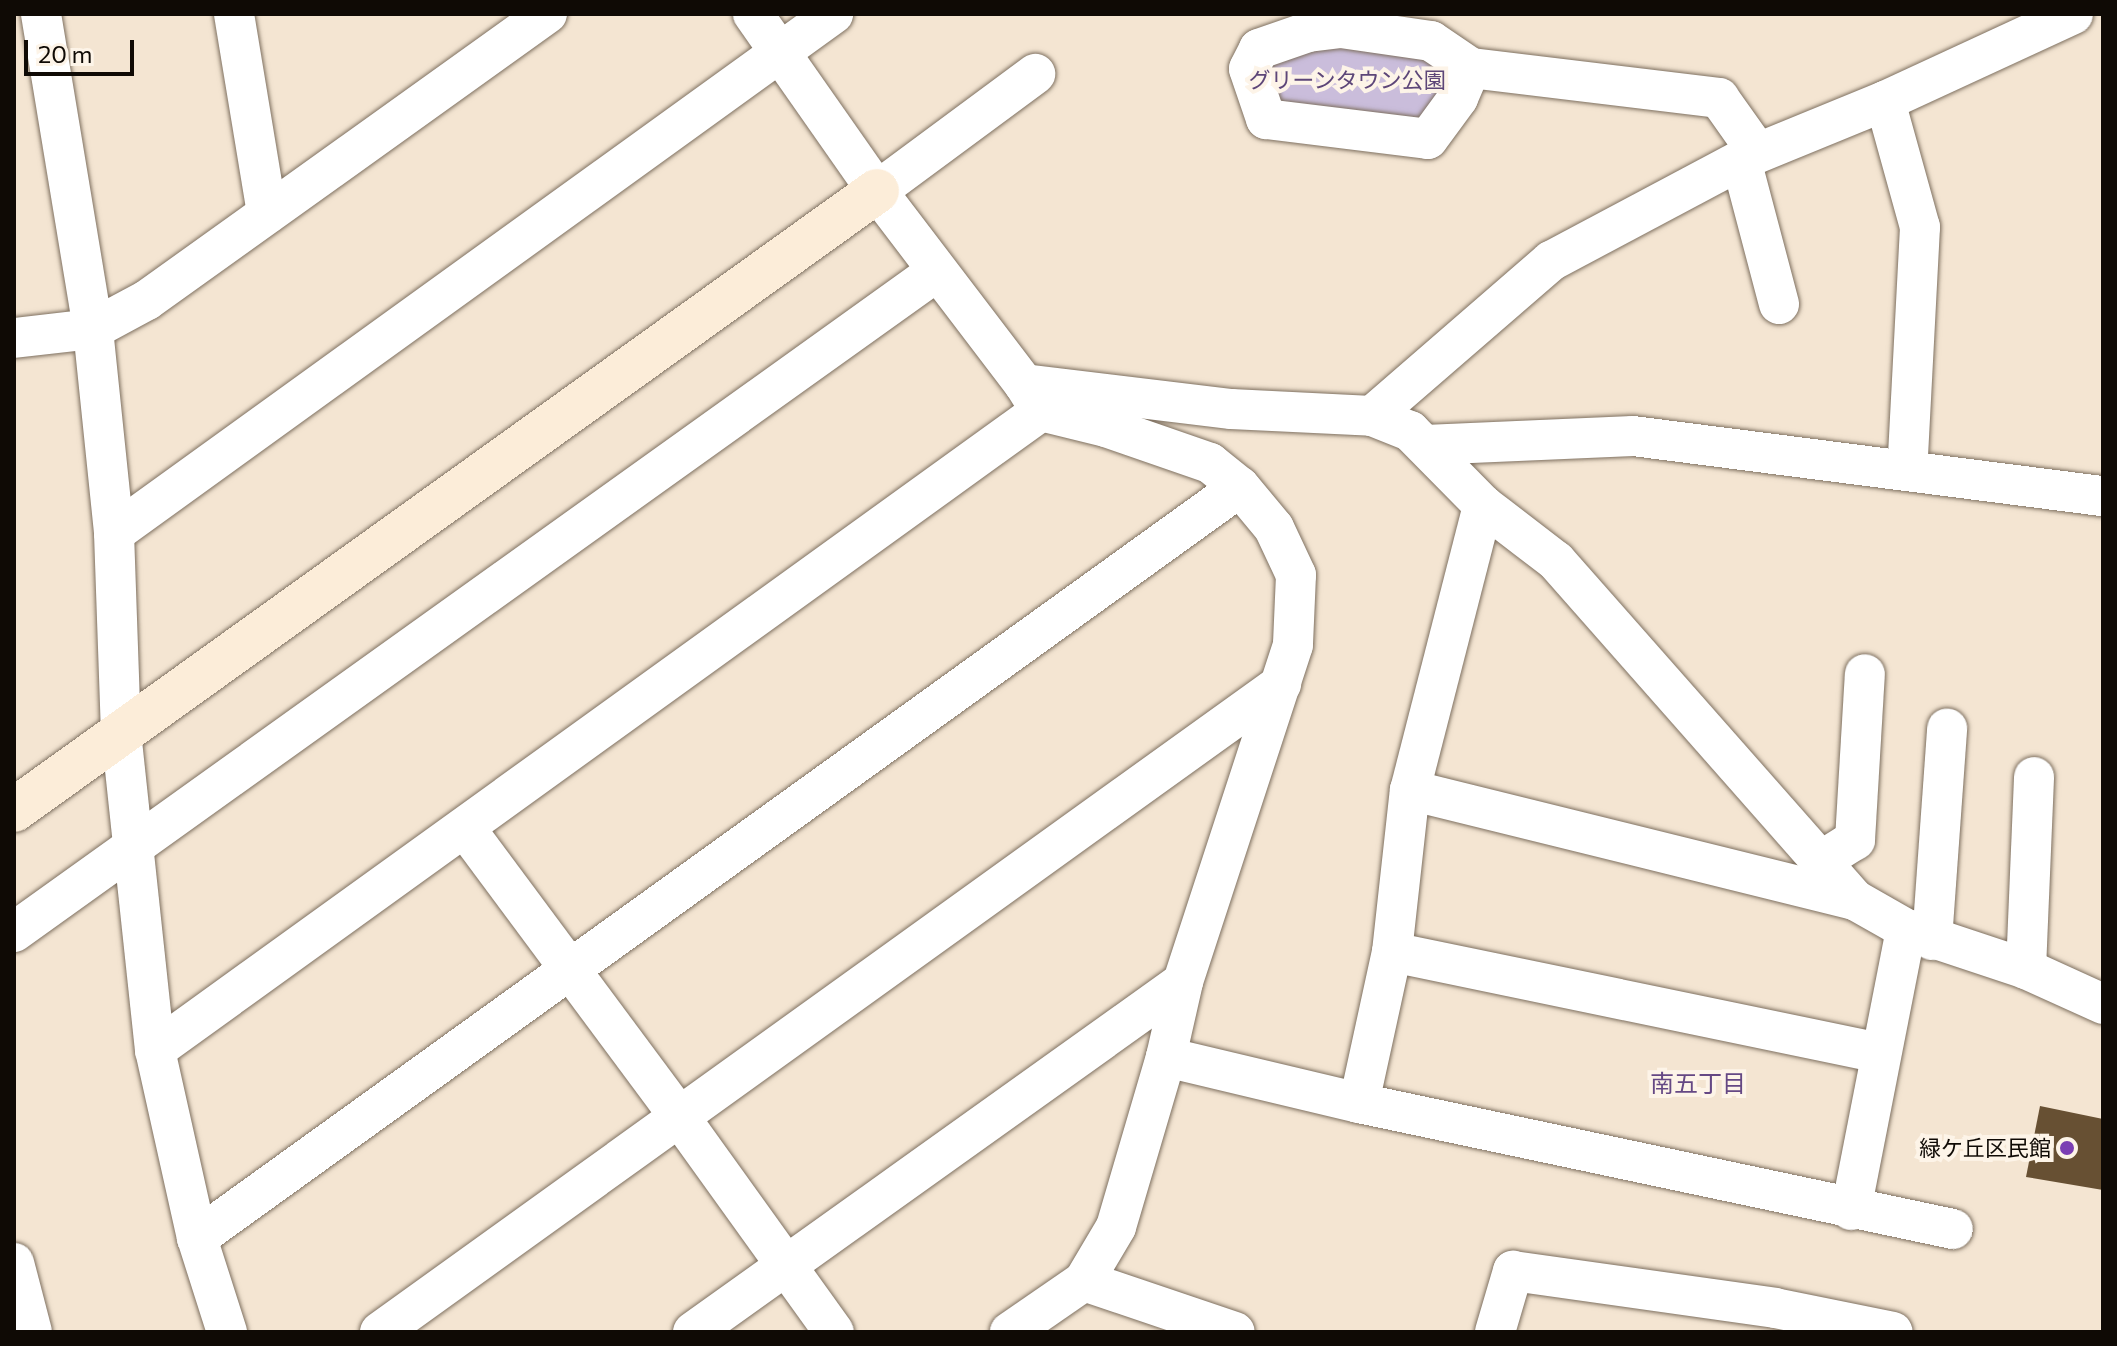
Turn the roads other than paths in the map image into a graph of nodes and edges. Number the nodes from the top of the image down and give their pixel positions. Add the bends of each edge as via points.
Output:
1 (41, 14) edge
2 (234, 14) edge
3 (547, 14) edge
4 (753, 14) edge
5 (833, 14) edge
6 (2073, 14) edge
7 (779, 53) junction
8 (1471, 68) junction
9 (1035, 74) dead end
10 (1885, 101) junction
11 (1749, 157) junction
12 (877, 191) junction
13 (267, 213) junction
14 (936, 272) junction
15 (1779, 304) dead end
16 (93, 329) junction
17 (14, 338) edge
18 (1032, 397) junction
19 (1372, 416) junction
20 (1425, 445) junction
21 (1907, 471) junction
22 (1240, 487) junction
23 (2103, 496) edge
24 (1483, 505) junction
25 (114, 533) junction
26 (1865, 674) dead end
27 (1281, 684) junction
28 (1947, 729) dead end
29 (121, 732) junction
30 (2034, 777) dead end
31 (1410, 790) junction
32 (14, 810) edge
33 (465, 828) junction
34 (131, 849) junction
35 (1821, 861) junction
36 (1855, 900) junction
37 (14, 932) edge
38 (1919, 934) junction
39 (1392, 952) junction
40 (2026, 969) junction
41 (569, 970) junction
42 (1183, 982) junction
43 (2103, 1004) edge
44 (155, 1050) junction
45 (1881, 1053) junction
46 (1166, 1057) junction
47 (1359, 1103) junction
48 (678, 1115) junction
49 (1851, 1210) junction
50 (1953, 1229) dead end
51 (197, 1238) junction
52 (14, 1263) edge
53 (785, 1267) junction
54 (1084, 1281) junction
55 (32, 1332) edge
56 (227, 1332) edge
57 (380, 1332) edge
58 (693, 1332) edge
59 (834, 1332) edge
60 (1010, 1332) edge
61 (1235, 1332) edge
62 (1495, 1332) edge
63 (1893, 1332) edge

1 - 16 street
2 - 13 street
3 - 13 street
4 - 7 street
5 - 7 street
6 - 10 street
7 - 12 street
7 - 25 street
8 - 8 street via 1458,98 1428,139 1266,119 1249,69 1259,49 1308,32 1341,28 1431,41
8 - 11 street via 1719,98
9 - 12 street
10 - 11 street
10 - 21 street via 1920,227
11 - 15 street
11 - 19 street via 1551,261
12 - 14 street
12 - 29 street
13 - 16 street via 147,300
14 - 18 street
14 - 34 street
16 - 17 street
16 - 25 street
18 - 19 street
18 - 22 street via 1210,463
18 - 33 street
19 - 20 street via 1410,431
20 - 21 street via 1633,436
20 - 24 street
21 - 23 street
22 - 27 street via 1274,528 1296,575 1293,645
22 - 41 street
24 - 31 street
24 - 35 street via 1556,561
25 - 29 street
26 - 35 street via 1855,840
27 - 42 street
27 - 48 street
28 - 38 street
29 - 32 street
29 - 34 street
30 - 40 street
31 - 36 street
31 - 39 street
33 - 41 street
33 - 44 street
34 - 37 street
34 - 44 street
35 - 36 street
36 - 38 street
38 - 40 street
38 - 45 street
39 - 45 street
39 - 47 street
40 - 43 street
41 - 48 street
41 - 51 street
42 - 46 street
42 - 53 street
44 - 51 street
45 - 49 street
46 - 47 street
46 - 54 street via 1116,1227
47 - 49 street
48 - 53 street
48 - 57 street
49 - 50 street
51 - 56 street
52 - 55 street
53 - 58 street
53 - 59 street
54 - 60 street
54 - 61 street
62 - 63 street via 1513,1271 1775,1308

